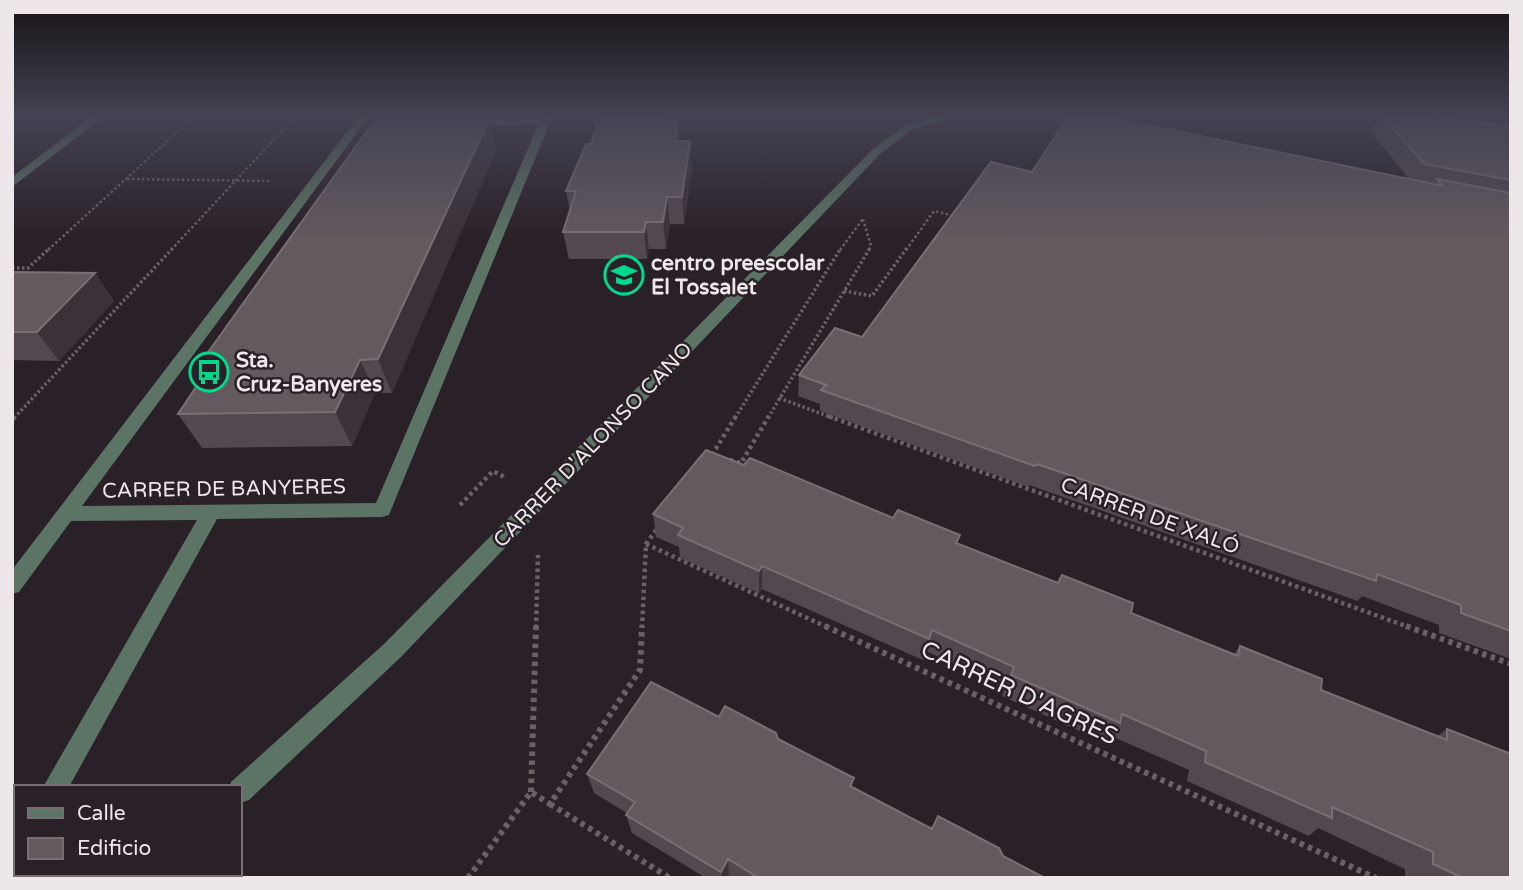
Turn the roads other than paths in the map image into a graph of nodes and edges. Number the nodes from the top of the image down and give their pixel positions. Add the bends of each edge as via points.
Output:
1 (47, 157) edge
2 (336, 157) edge
3 (530, 157) edge
4 (872, 157) edge
5 (12, 183) edge
6 (211, 513) junction
7 (66, 514) junction
8 (12, 586) edge
9 (56, 785) edge
10 (242, 788) edge

1 - 5 street
2 - 7 street
3 - 6 street, CARRER DE BANYERES via 382,510
4 - 10 street, CARRER D'ALONSO CANO via 393,650
6 - 7 street, CARRER DE BANYERES
6 - 9 street
7 - 8 street

